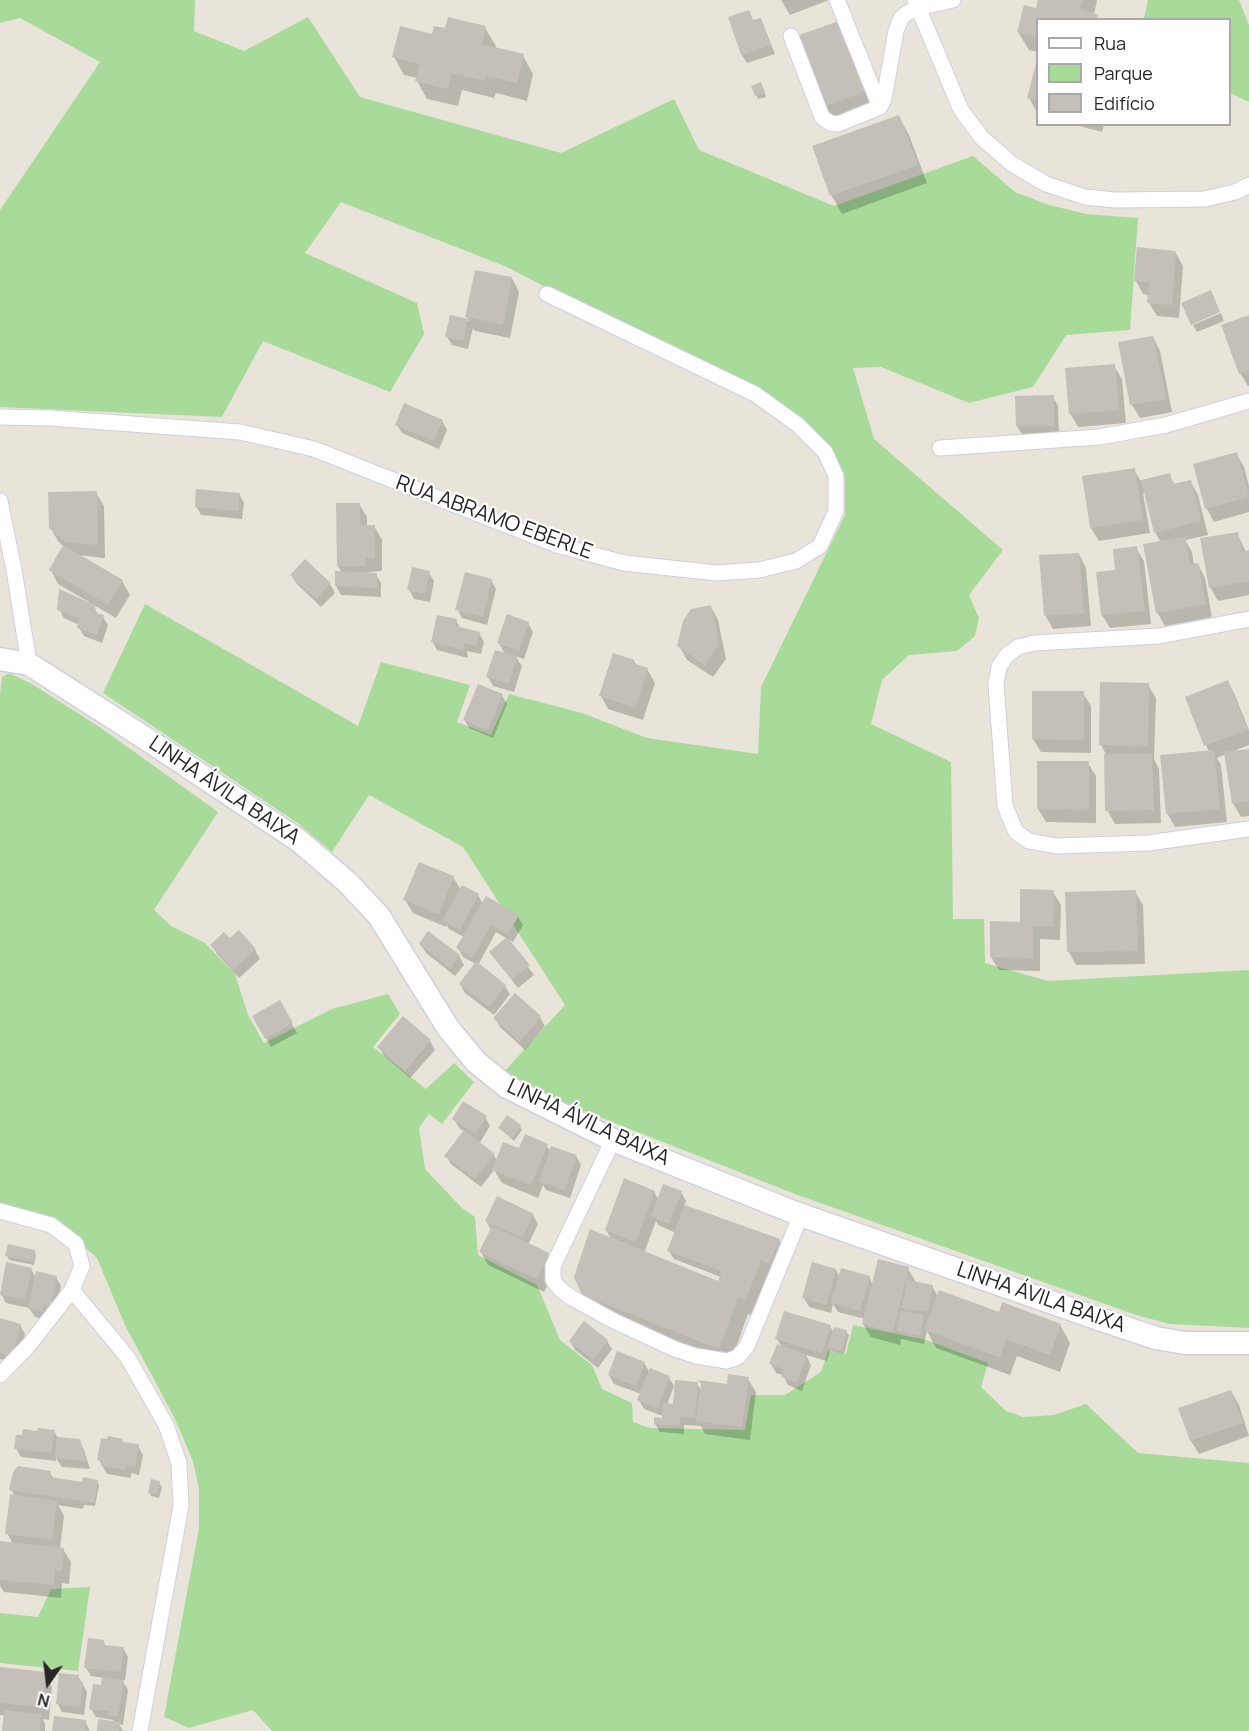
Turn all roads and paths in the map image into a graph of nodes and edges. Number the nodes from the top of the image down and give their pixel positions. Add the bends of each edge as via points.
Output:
1 (837, 0) edge
2 (953, 0) edge
3 (916, 4) edge
4 (791, 36) dead end
5 (880, 107) junction
6 (1249, 185) edge
7 (547, 294) dead end
8 (1249, 401) edge
9 (0, 417) edge
10 (940, 448) dead end
11 (0, 501) edge
12 (1249, 619) edge
13 (0, 658) edge
14 (29, 664) junction
15 (1249, 829) edge
16 (613, 1140) junction
17 (0, 1211) edge
18 (801, 1215) junction
19 (72, 1290) junction
20 (1249, 1344) edge
21 (0, 1375) edge
22 (140, 1731) edge

1 - 5 street
2 - 3 street
3 - 5 street via 901,18
3 - 6 street via 961,110 982,138 1012,164 1046,184 1085,197 1125,200 1205,199
4 - 5 street via 822,117 838,124
7 - 9 street, RUA ABRAMO EBERLE via 755,394 798,425 825,452 836,476 836,511 820,546 796,561 759,570 717,573 624,563 557,545 314,449 240,432
8 - 10 street via 1166,425 1099,437
11 - 14 street
12 - 15 street via 1159,636 1018,647 999,667 996,684 1005,806 1016,832 1029,841 1056,846 1149,843
13 - 14 street
14 - 16 street, LINHA ÁVILA BAIXA via 298,840 379,916 448,1028 476,1062 507,1087
16 - 18 street, LINHA ÁVILA BAIXA
16 - 18 street via 553,1266 553,1280 572,1298 614,1322 675,1349 727,1361 738,1357 747,1346
17 - 19 street via 51,1225 76,1244 82,1266
18 - 20 street, LINHA ÁVILA BAIXA via 1156,1338 1185,1343
19 - 21 street
19 - 22 street via 128,1358 166,1425 179,1463 181,1506

